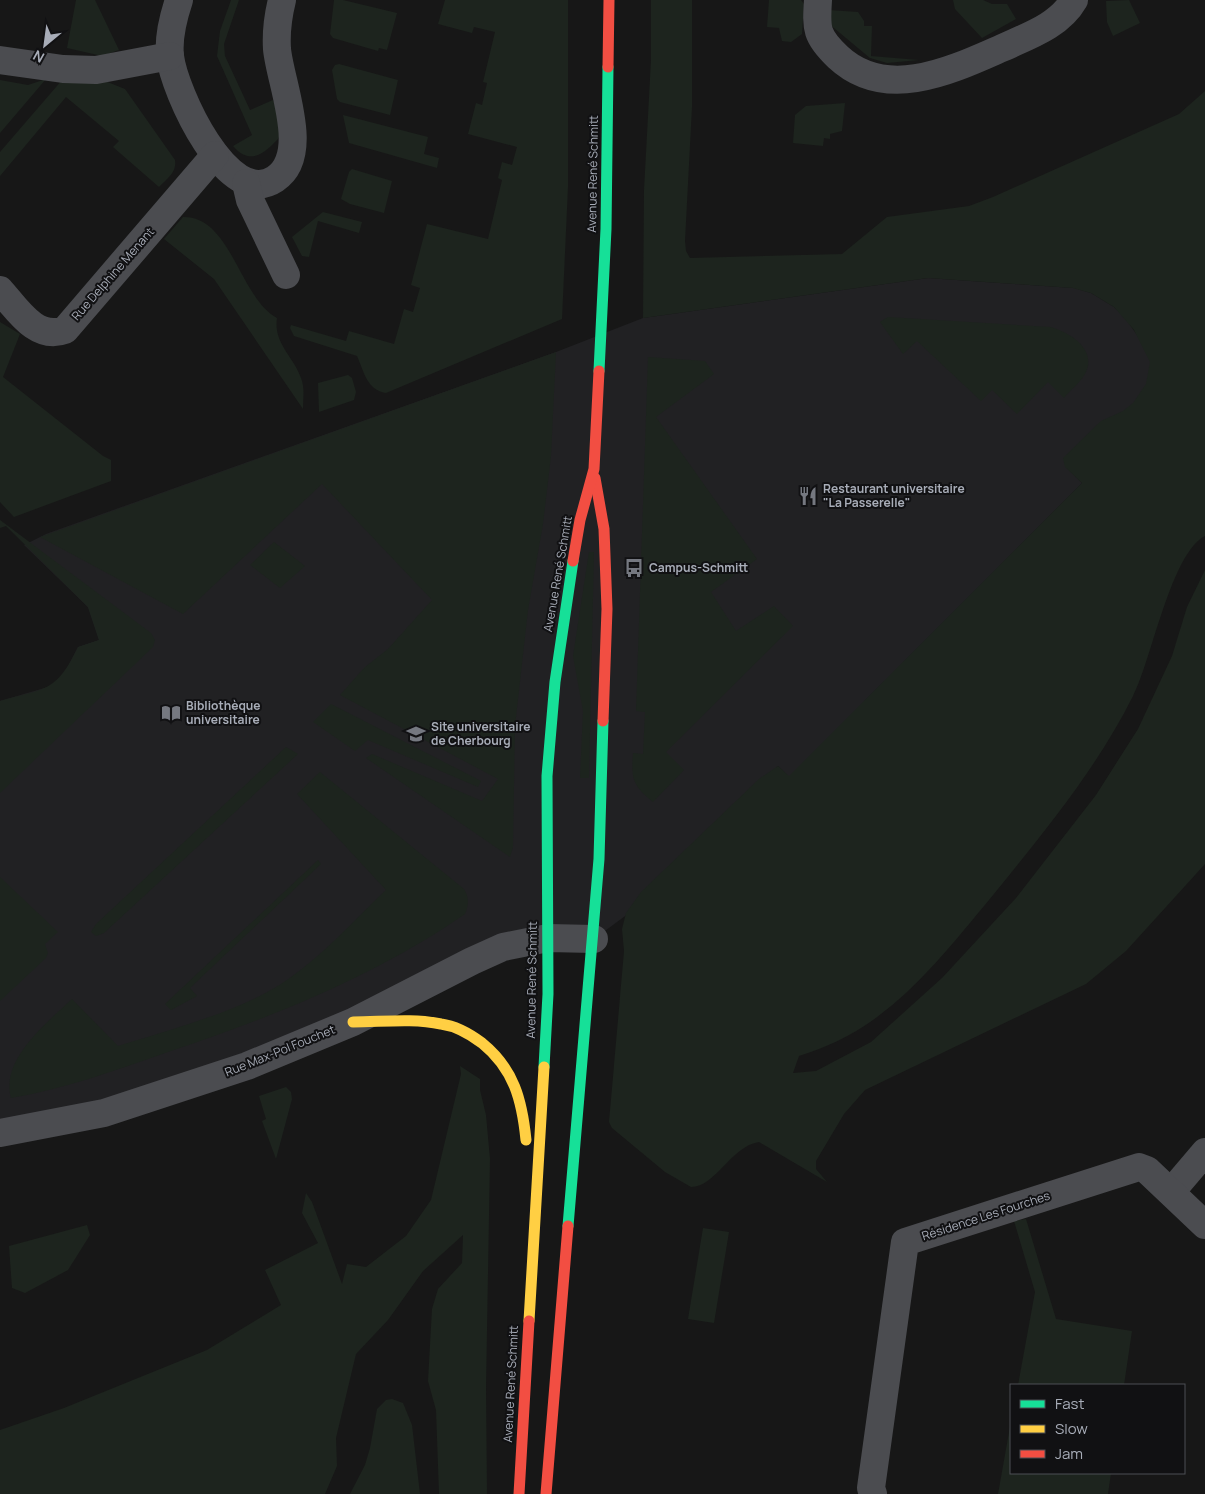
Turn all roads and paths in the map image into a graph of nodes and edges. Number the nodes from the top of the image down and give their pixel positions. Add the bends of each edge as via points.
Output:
1 (179, 0) edge
2 (282, 0) edge
3 (609, 0) edge
4 (818, 0) edge
5 (1074, 0) edge
6 (170, 56) junction
7 (0, 60) edge
8 (215, 156) junction
9 (246, 183) junction
10 (286, 275) dead end
11 (0, 290) edge
12 (594, 469) junction
13 (548, 938) junction
14 (594, 939) junction
15 (353, 1022) junction
16 (0, 1133) edge
17 (1205, 1152) edge
18 (1171, 1192) junction
19 (1205, 1224) edge
20 (533, 1228) junction
21 (519, 1494) edge
22 (546, 1494) edge
23 (873, 1494) edge

1 - 6 street via 173,18
2 - 9 street via 277,49 291,118 292,150 285,171 277,179 262,184
3 - 12 main road, Avenue René Schmitt via 606,229
4 - 5 street via 816,26 825,45 843,62 865,74 898,80 934,76 953,70 1038,32 1062,16
6 - 7 street via 96,70
6 - 8 street via 183,96
8 - 9 street via 230,173
8 - 11 street, Rue Delphine Menant via 65,330 48,333 39,329
9 - 10 street via 250,200
12 - 13 main road, Avenue René Schmitt via 580,520 554,682 546,793
12 - 14 main road, Avenue René Schmitt via 604,529 607,609
13 - 14 street, Rue Max-Pol Fouchet
13 - 15 street, Rue Max-Pol Fouchet via 496,951
13 - 20 main road, Avenue René Schmitt via 548,994
14 - 22 main road, Avenue René Schmitt
15 - 16 street, Rue Max-Pol Fouchet via 247,1066 104,1113
15 - 20 main road via 438,1023 461,1029 493,1051 509,1070 523,1107
17 - 18 street
18 - 19 street, Résidence Les Fourches
18 - 23 street, Résidence Les Fourches via 1147,1170 1139,1167 905,1242 871,1488
20 - 21 main road, Avenue René Schmitt

